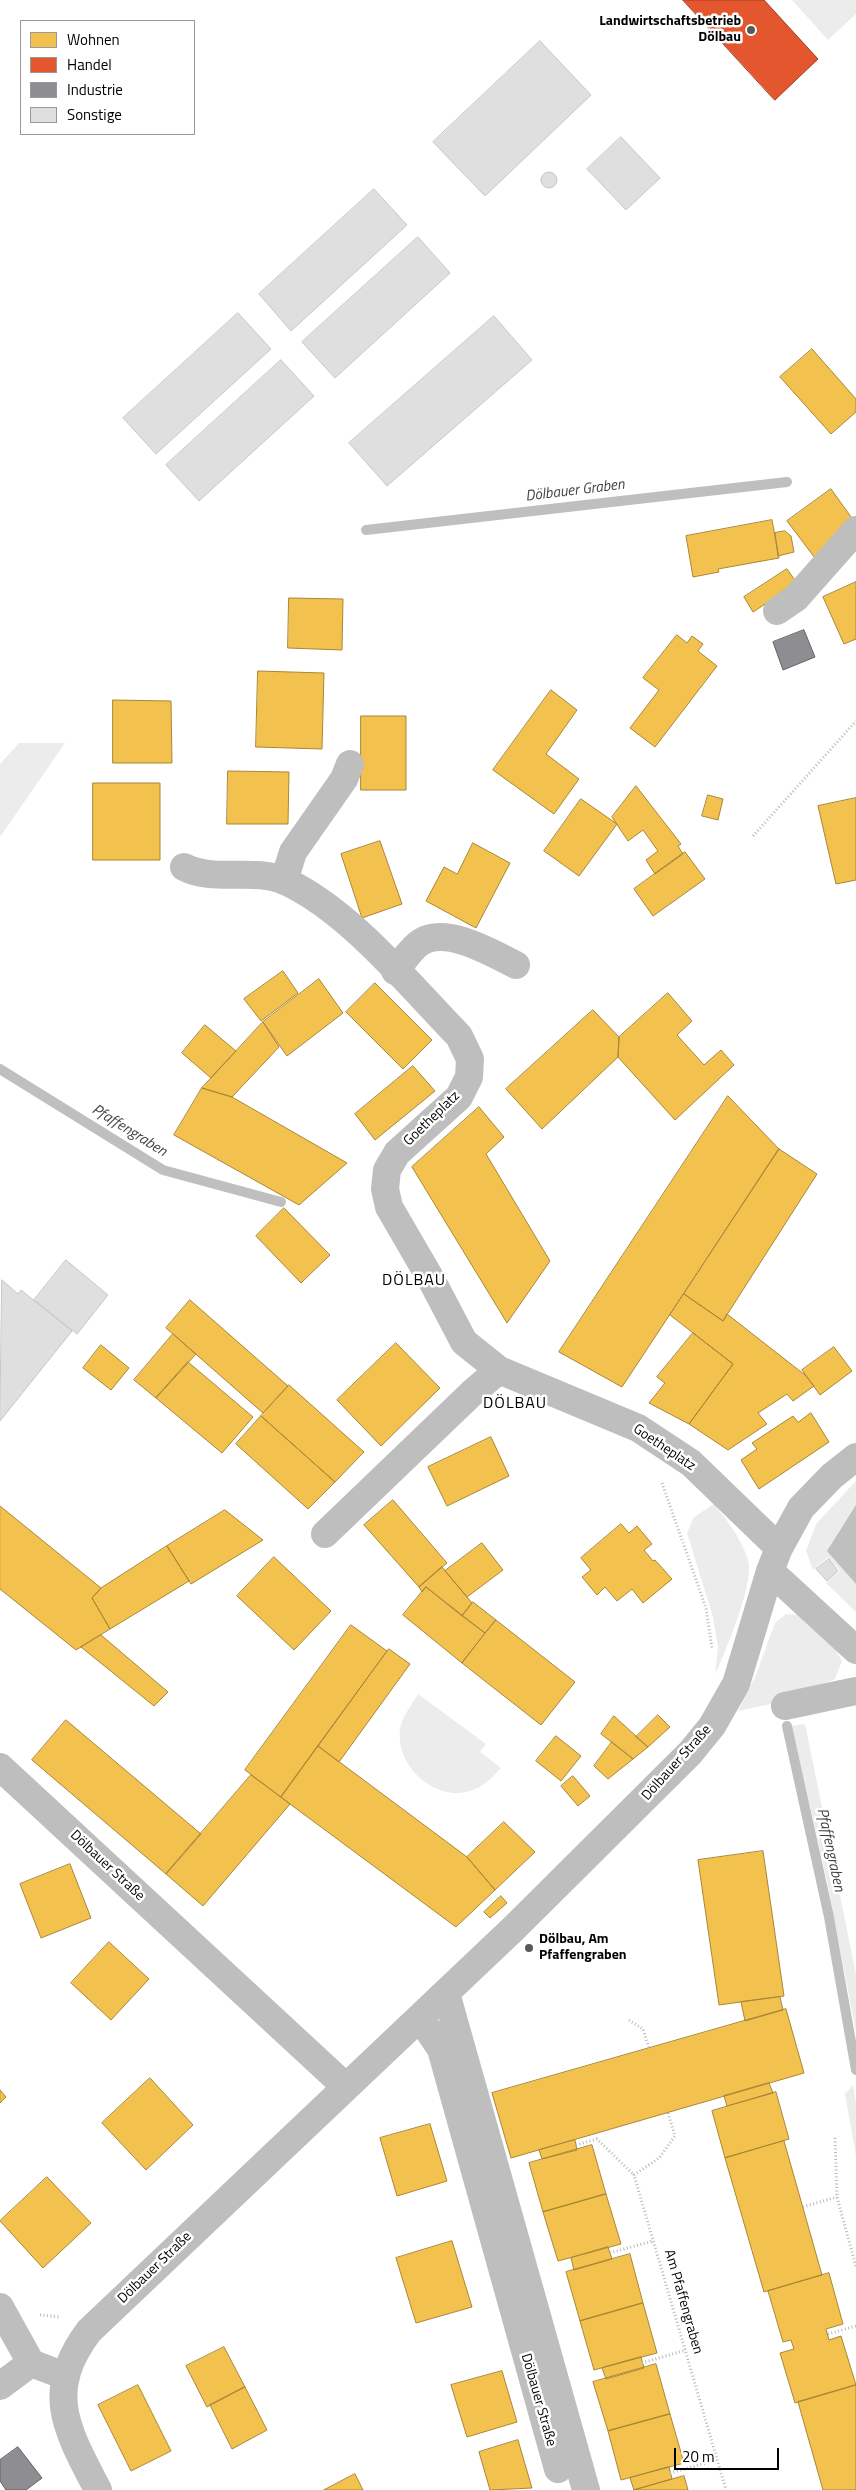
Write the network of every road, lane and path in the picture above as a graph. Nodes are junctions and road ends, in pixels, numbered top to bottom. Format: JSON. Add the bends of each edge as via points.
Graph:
{"nodes":[{"id":1,"x":856,"y":530,"type":"edge"},
{"id":2,"x":777,"y":611,"type":"dead end"},
{"id":3,"x":856,"y":721,"type":"edge"},
{"id":4,"x":350,"y":764,"type":"dead end"},
{"id":5,"x":753,"y":836,"type":"dead end"},
{"id":6,"x":184,"y":867,"type":"dead end"},
{"id":7,"x":284,"y":881,"type":"junction"},
{"id":8,"x":516,"y":965,"type":"dead end"},
{"id":9,"x":395,"y":971,"type":"junction"},
{"id":10,"x":499,"y":1370,"type":"junction"},
{"id":11,"x":856,"y":1457,"type":"edge"},
{"id":12,"x":660,"y":1479,"type":"dead end"},
{"id":13,"x":324,"y":1534,"type":"dead end"},
{"id":14,"x":775,"y":1560,"type":"junction"},
{"id":15,"x":856,"y":1650,"type":"edge"},
{"id":16,"x":712,"y":1653,"type":"dead end"},
{"id":17,"x":856,"y":1691,"type":"edge"},
{"id":18,"x":785,"y":1706,"type":"dead end"},
{"id":19,"x":0,"y":1767,"type":"edge"},
{"id":20,"x":446,"y":1993,"type":"junction"},
{"id":21,"x":420,"y":2018,"type":"junction"},
{"id":22,"x":629,"y":2020,"type":"dead end"},
{"id":23,"x":649,"y":2048,"type":"dead end"},
{"id":24,"x":346,"y":2087,"type":"junction"},
{"id":25,"x":668,"y":2112,"type":"dead end"},
{"id":26,"x":835,"y":2138,"type":"dead end"},
{"id":27,"x":576,"y":2145,"type":"dead end"},
{"id":28,"x":634,"y":2175,"type":"junction"},
{"id":29,"x":837,"y":2198,"type":"junction"},
{"id":30,"x":803,"y":2207,"type":"dead end"},
{"id":31,"x":653,"y":2241,"type":"junction"},
{"id":32,"x":610,"y":2253,"type":"dead end"},
{"id":33,"x":856,"y":2266,"type":"edge"},
{"id":34,"x":0,"y":2307,"type":"edge"},
{"id":35,"x":32,"y":2314,"type":"dead end"},
{"id":36,"x":61,"y":2318,"type":"dead end"},
{"id":37,"x":856,"y":2326,"type":"edge"},
{"id":38,"x":828,"y":2334,"type":"dead end"},
{"id":39,"x":686,"y":2350,"type":"junction"},
{"id":40,"x":642,"y":2363,"type":"dead end"},
{"id":41,"x":31,"y":2364,"type":"junction"},
{"id":42,"x":65,"y":2376,"type":"junction"},
{"id":43,"x":0,"y":2386,"type":"edge"},
{"id":44,"x":717,"y":2460,"type":"junction"},
{"id":45,"x":558,"y":2469,"type":"dead end"},
{"id":46,"x":670,"y":2473,"type":"dead end"},
{"id":47,"x":98,"y":2490,"type":"edge"},
{"id":48,"x":586,"y":2490,"type":"edge"},
{"id":49,"x":726,"y":2490,"type":"edge"}],
"edges":[{"from":1,"to":2,"type":"street","via":[[818,576]]},
{"from":3,"to":5,"type":"path"},
{"from":4,"to":7,"type":"street","via":[[344,779],[293,852]]},
{"from":6,"to":7,"type":"street","name":"Goetheplatz","via":[[195,873],[268,876]]},
{"from":7,"to":9,"type":"street","name":"Goetheplatz","via":[[352,927]]},
{"from":8,"to":9,"type":"street","via":[[450,937],[431,937],[419,943]]},
{"from":9,"to":10,"type":"street","name":"Goetheplatz","via":[[459,1036],[470,1058],[469,1078],[459,1097],[397,1153],[386,1180],[389,1207],[464,1342]]},
{"from":10,"to":13,"type":"street"},
{"from":10,"to":14,"type":"street","name":"Goetheplatz","via":[[638,1428],[691,1463]]},
{"from":11,"to":14,"type":"street","name":"Dölbauer Straße","via":[[832,1476],[802,1508]]},
{"from":12,"to":16,"type":"path","via":[[706,1608]]},
{"from":14,"to":15,"type":"street","name":"Goetheplatz"},
{"from":14,"to":20,"type":"street","name":"Dölbauer Straße","via":[[736,1684],[712,1726],[690,1753],[585,1860]]},
{"from":17,"to":18,"type":"street"},
{"from":19,"to":24,"type":"street","name":"Dölbauer Straße"},
{"from":20,"to":21,"type":"street","name":"Dölbauer Straße"},
{"from":20,"to":48,"type":"street"},
{"from":21,"to":24,"type":"street","name":"Dölbauer Straße"},
{"from":21,"to":45,"type":"street","name":"Dölbauer Straße","via":[[441,2049]]},
{"from":22,"to":23,"type":"path","via":[[643,2029]]},
{"from":24,"to":42,"type":"street","name":"Dölbauer Straße","via":[[89,2331],[74,2351]]},
{"from":25,"to":28,"type":"path","via":[[675,2136],[658,2158]]},
{"from":26,"to":29,"type":"path"},
{"from":27,"to":28,"type":"path","via":[[597,2139]]},
{"from":28,"to":31,"type":"path","name":"Am Pfaffengraben"},
{"from":29,"to":30,"type":"path"},
{"from":29,"to":33,"type":"path"},
{"from":31,"to":32,"type":"path"},
{"from":31,"to":39,"type":"path","name":"Am Pfaffengraben"},
{"from":34,"to":41,"type":"street"},
{"from":35,"to":36,"type":"path"},
{"from":37,"to":38,"type":"path"},
{"from":39,"to":40,"type":"path"},
{"from":39,"to":44,"type":"path","name":"Am Pfaffengraben"},
{"from":41,"to":42,"type":"street"},
{"from":41,"to":43,"type":"street"},
{"from":42,"to":47,"type":"street","name":"Dölbauer Straße","via":[[63,2407],[72,2438]]},
{"from":44,"to":46,"type":"path"},
{"from":44,"to":49,"type":"path","name":"Am Pfaffengraben"}]}
